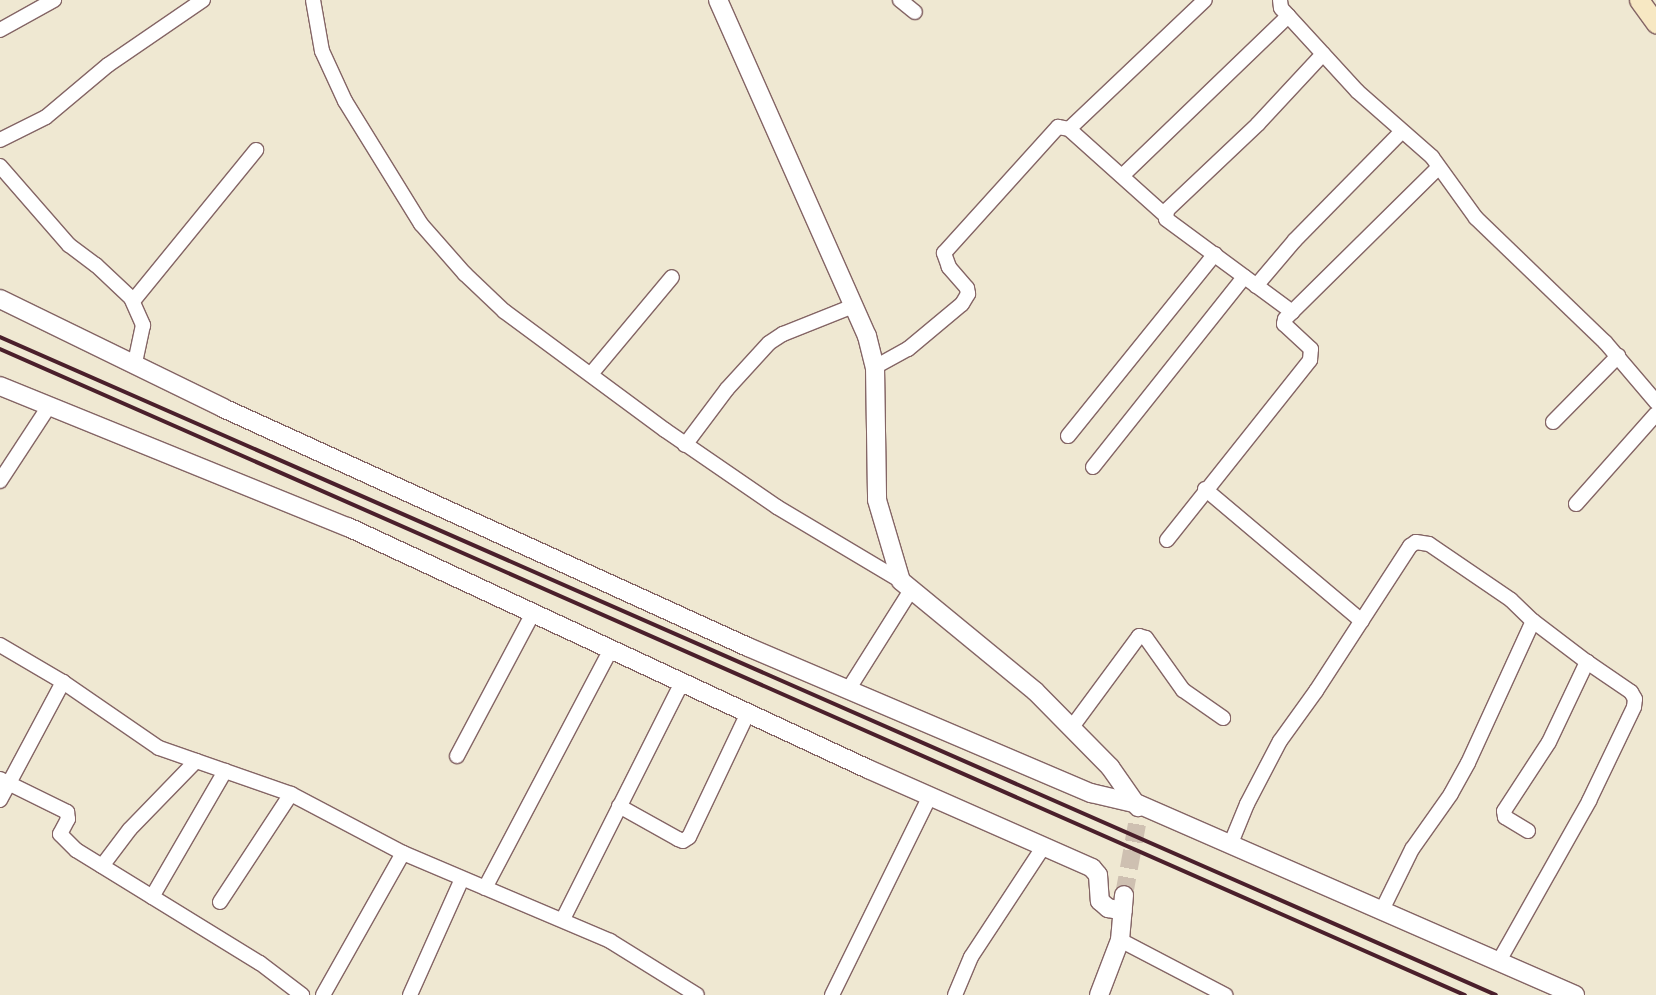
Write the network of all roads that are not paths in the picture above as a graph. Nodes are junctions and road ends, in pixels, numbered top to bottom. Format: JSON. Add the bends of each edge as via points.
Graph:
{"nodes":[{"id":1,"x":54,"y":0,"type":"edge"},
{"id":2,"x":203,"y":0,"type":"edge"},
{"id":3,"x":313,"y":0,"type":"edge"},
{"id":4,"x":718,"y":0,"type":"edge"},
{"id":5,"x":900,"y":0,"type":"edge"},
{"id":6,"x":1205,"y":0,"type":"edge"},
{"id":7,"x":1279,"y":0,"type":"edge"},
{"id":8,"x":1639,"y":0,"type":"edge"},
{"id":9,"x":915,"y":12,"type":"dead end"},
{"id":10,"x":1288,"y":16,"type":"junction"},
{"id":11,"x":1656,"y":23,"type":"edge"},
{"id":12,"x":0,"y":30,"type":"edge"},
{"id":13,"x":1323,"y":54,"type":"junction"},
{"id":14,"x":1069,"y":129,"type":"junction"},
{"id":15,"x":1401,"y":132,"type":"junction"},
{"id":16,"x":0,"y":140,"type":"edge"},
{"id":17,"x":256,"y":150,"type":"dead end"},
{"id":18,"x":0,"y":166,"type":"edge"},
{"id":19,"x":1440,"y":167,"type":"junction"},
{"id":20,"x":1122,"y":176,"type":"junction"},
{"id":21,"x":1165,"y":215,"type":"junction"},
{"id":22,"x":1215,"y":254,"type":"junction"},
{"id":23,"x":672,"y":277,"type":"dead end"},
{"id":24,"x":1244,"y":277,"type":"junction"},
{"id":25,"x":1256,"y":286,"type":"junction"},
{"id":26,"x":0,"y":300,"type":"edge"},
{"id":27,"x":133,"y":301,"type":"junction"},
{"id":28,"x":854,"y":306,"type":"junction"},
{"id":29,"x":1292,"y":312,"type":"junction"},
{"id":30,"x":1618,"y":356,"type":"junction"},
{"id":31,"x":135,"y":363,"type":"junction"},
{"id":32,"x":875,"y":367,"type":"junction"},
{"id":33,"x":591,"y":374,"type":"junction"},
{"id":34,"x":0,"y":386,"type":"edge"},
{"id":35,"x":1656,"y":402,"type":"edge"},
{"id":36,"x":49,"y":406,"type":"junction"},
{"id":37,"x":1656,"y":414,"type":"edge"},
{"id":38,"x":1553,"y":422,"type":"dead end"},
{"id":39,"x":1068,"y":436,"type":"dead end"},
{"id":40,"x":685,"y":445,"type":"junction"},
{"id":41,"x":1093,"y":467,"type":"dead end"},
{"id":42,"x":0,"y":481,"type":"edge"},
{"id":43,"x":1205,"y":489,"type":"junction"},
{"id":44,"x":1576,"y":504,"type":"dead end"},
{"id":45,"x":1167,"y":540,"type":"dead end"},
{"id":46,"x":906,"y":585,"type":"junction"},
{"id":47,"x":533,"y":613,"type":"junction"},
{"id":48,"x":1362,"y":620,"type":"junction"},
{"id":49,"x":1534,"y":620,"type":"junction"},
{"id":50,"x":0,"y":645,"type":"edge"},
{"id":51,"x":611,"y":649,"type":"junction"},
{"id":52,"x":1587,"y":662,"type":"junction"},
{"id":53,"x":63,"y":682,"type":"junction"},
{"id":54,"x":682,"y":682,"type":"junction"},
{"id":55,"x":848,"y":690,"type":"junction"},
{"id":56,"x":748,"y":713,"type":"junction"},
{"id":57,"x":1224,"y":718,"type":"dead end"},
{"id":58,"x":1072,"y":727,"type":"junction"},
{"id":59,"x":457,"y":756,"type":"dead end"},
{"id":60,"x":196,"y":761,"type":"junction"},
{"id":61,"x":226,"y":771,"type":"junction"},
{"id":62,"x":4,"y":781,"type":"edge"},
{"id":63,"x":291,"y":794,"type":"junction"},
{"id":64,"x":930,"y":796,"type":"junction"},
{"id":65,"x":0,"y":800,"type":"edge"},
{"id":66,"x":619,"y":806,"type":"junction"},
{"id":67,"x":1138,"y":809,"type":"junction"},
{"id":68,"x":1528,"y":831,"type":"dead end"},
{"id":69,"x":1231,"y":843,"type":"junction"},
{"id":70,"x":1044,"y":846,"type":"junction"},
{"id":71,"x":403,"y":853,"type":"junction"},
{"id":72,"x":102,"y":866,"type":"junction"},
{"id":73,"x":462,"y":879,"type":"junction"},
{"id":74,"x":485,"y":888,"type":"junction"},
{"id":75,"x":152,"y":897,"type":"junction"},
{"id":76,"x":220,"y":902,"type":"dead end"},
{"id":77,"x":1382,"y":910,"type":"junction"},
{"id":78,"x":563,"y":919,"type":"junction"},
{"id":79,"x":1120,"y":940,"type":"junction"},
{"id":80,"x":1499,"y":962,"type":"junction"},
{"id":81,"x":302,"y":995,"type":"edge"},
{"id":82,"x":323,"y":995,"type":"edge"},
{"id":83,"x":410,"y":995,"type":"edge"},
{"id":84,"x":697,"y":995,"type":"edge"},
{"id":85,"x":832,"y":995,"type":"edge"},
{"id":86,"x":955,"y":995,"type":"edge"},
{"id":87,"x":1098,"y":995,"type":"edge"},
{"id":88,"x":1225,"y":995,"type":"edge"},
{"id":89,"x":1575,"y":995,"type":"edge"}],
"edges":[{"from":1,"to":12,"type":"street"},
{"from":2,"to":16,"type":"street","via":[[108,65],[46,117]]},
{"from":3,"to":33,"type":"street","via":[[320,42],[330,72],[421,224],[504,311]]},
{"from":4,"to":28,"type":"street"},
{"from":5,"to":9,"type":"street"},
{"from":6,"to":14,"type":"street"},
{"from":7,"to":10,"type":"street"},
{"from":8,"to":11,"type":"main road"},
{"from":10,"to":13,"type":"street"},
{"from":10,"to":20,"type":"street"},
{"from":13,"to":15,"type":"street"},
{"from":13,"to":21,"type":"street","via":[[1258,124]]},
{"from":14,"to":20,"type":"street"},
{"from":14,"to":32,"type":"street","via":[[1062,126],[1053,130],[944,253],[949,267],[967,288],[968,294],[962,304],[908,349]]},
{"from":15,"to":19,"type":"street"},
{"from":15,"to":25,"type":"street","via":[[1295,240]]},
{"from":17,"to":27,"type":"street"},
{"from":18,"to":27,"type":"street","via":[[69,245],[117,282]]},
{"from":19,"to":29,"type":"street"},
{"from":19,"to":30,"type":"street","via":[[1476,218]]},
{"from":20,"to":21,"type":"street"},
{"from":21,"to":22,"type":"street"},
{"from":22,"to":24,"type":"street"},
{"from":22,"to":39,"type":"street"},
{"from":23,"to":33,"type":"street"},
{"from":24,"to":25,"type":"street"},
{"from":24,"to":41,"type":"street"},
{"from":25,"to":29,"type":"street"},
{"from":26,"to":31,"type":"street"},
{"from":27,"to":31,"type":"street","via":[[143,325]]},
{"from":28,"to":32,"type":"street","via":[[867,336]]},
{"from":28,"to":40,"type":"street","via":[[783,334],[769,344],[727,389]]},
{"from":29,"to":43,"type":"street","via":[[1284,319],[1284,324],[1311,349],[1312,355]]},
{"from":30,"to":35,"type":"street"},
{"from":30,"to":38,"type":"street"},
{"from":31,"to":55,"type":"street","via":[[284,436]]},
{"from":32,"to":46,"type":"street","via":[[877,500]]},
{"from":33,"to":40,"type":"street"},
{"from":34,"to":36,"type":"street"},
{"from":36,"to":42,"type":"street"},
{"from":36,"to":47,"type":"street","via":[[348,527]]},
{"from":37,"to":44,"type":"street"},
{"from":40,"to":46,"type":"street","via":[[776,507]]},
{"from":43,"to":45,"type":"street"},
{"from":43,"to":48,"type":"street"},
{"from":46,"to":55,"type":"street"},
{"from":46,"to":58,"type":"street","via":[[1034,691]]},
{"from":47,"to":51,"type":"street"},
{"from":47,"to":59,"type":"street"},
{"from":48,"to":49,"type":"street","via":[[1410,546],[1416,542],[1429,544],[1455,560]]},
{"from":48,"to":69,"type":"street","via":[[1280,741]]},
{"from":49,"to":52,"type":"street"},
{"from":49,"to":77,"type":"street","via":[[1472,756],[1451,794],[1412,849]]},
{"from":50,"to":53,"type":"street"},
{"from":51,"to":54,"type":"street"},
{"from":51,"to":74,"type":"street"},
{"from":52,"to":68,"type":"street","via":[[1549,742],[1504,811],[1505,817]]},
{"from":52,"to":80,"type":"street","via":[[1631,692],[1635,699],[1634,707],[1612,756]]},
{"from":53,"to":60,"type":"street","via":[[140,738]]},
{"from":53,"to":62,"type":"street"},
{"from":54,"to":56,"type":"street"},
{"from":54,"to":66,"type":"street"},
{"from":55,"to":67,"type":"street","via":[[1091,793]]},
{"from":56,"to":64,"type":"street"},
{"from":56,"to":66,"type":"street","via":[[689,836],[683,841]]},
{"from":57,"to":58,"type":"street","via":[[1183,690],[1146,638],[1139,636]]},
{"from":58,"to":67,"type":"street","via":[[1110,766]]},
{"from":60,"to":61,"type":"street"},
{"from":60,"to":72,"type":"street","via":[[130,829]]},
{"from":61,"to":63,"type":"street"},
{"from":61,"to":75,"type":"street"},
{"from":62,"to":65,"type":"street"},
{"from":62,"to":72,"type":"street","via":[[67,812],[68,819],[61,836]]},
{"from":63,"to":71,"type":"street"},
{"from":63,"to":76,"type":"street"},
{"from":64,"to":70,"type":"street"},
{"from":64,"to":85,"type":"street"},
{"from":66,"to":78,"type":"street"},
{"from":67,"to":69,"type":"street"},
{"from":69,"to":77,"type":"street"},
{"from":70,"to":79,"type":"street","via":[[1092,868],[1098,876],[1100,901],[1108,908],[1124,903]]},
{"from":70,"to":86,"type":"street","via":[[971,957]]},
{"from":71,"to":73,"type":"street"},
{"from":71,"to":82,"type":"street"},
{"from":72,"to":75,"type":"street"},
{"from":73,"to":74,"type":"street"},
{"from":73,"to":83,"type":"street"},
{"from":74,"to":78,"type":"street"},
{"from":75,"to":81,"type":"street","via":[[260,963]]},
{"from":77,"to":80,"type":"street"},
{"from":78,"to":84,"type":"street","via":[[610,941]]},
{"from":79,"to":87,"type":"street"},
{"from":79,"to":88,"type":"street"},
{"from":80,"to":89,"type":"street"}]}
